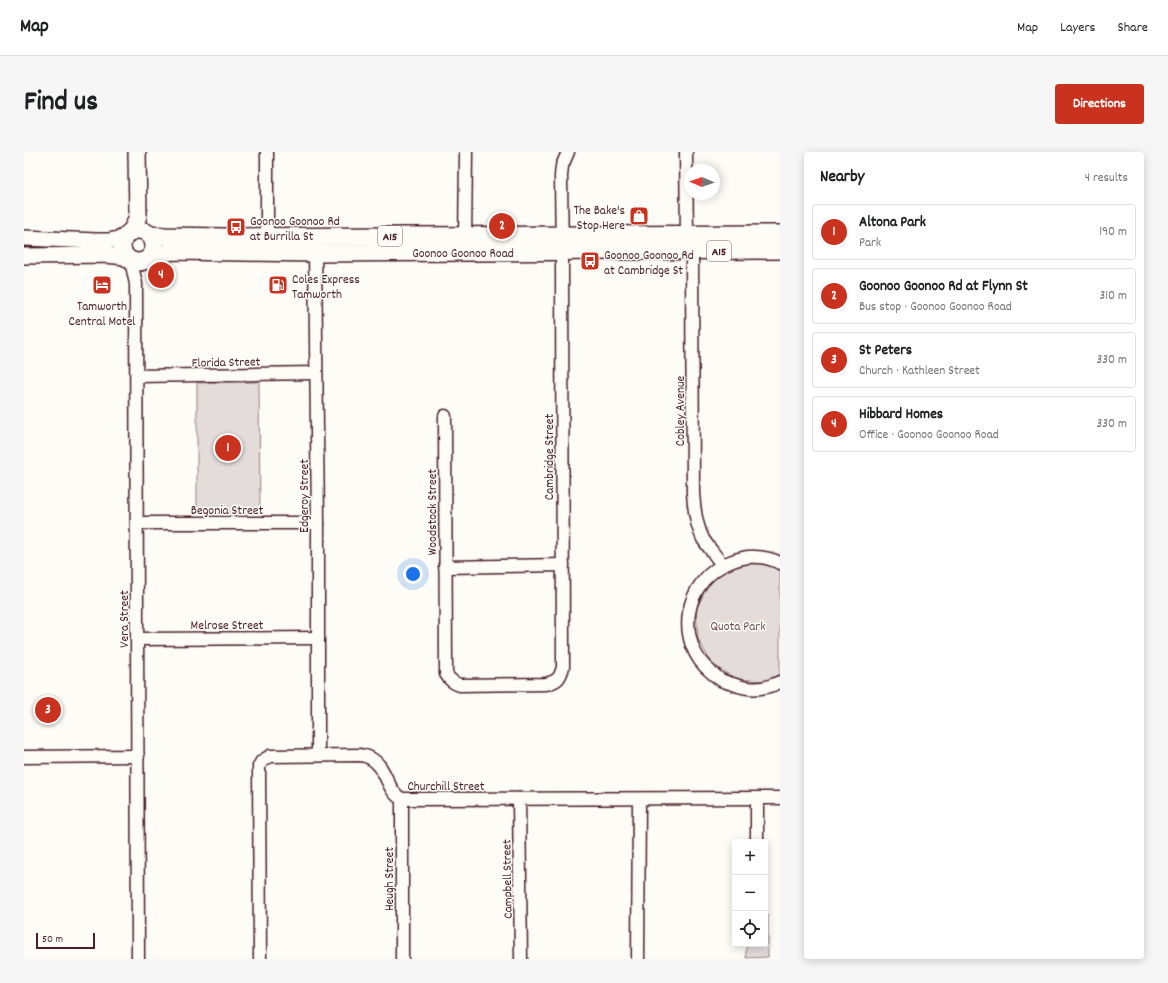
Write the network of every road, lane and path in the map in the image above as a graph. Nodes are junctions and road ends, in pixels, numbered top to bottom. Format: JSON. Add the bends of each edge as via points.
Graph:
{"nodes":[{"id":1,"x":137,"y":152,"type":"edge"},
{"id":2,"x":144,"y":152,"type":"edge"},
{"id":3,"x":267,"y":152,"type":"edge"},
{"id":4,"x":466,"y":152,"type":"edge"},
{"id":5,"x":568,"y":152,"type":"edge"},
{"id":6,"x":686,"y":152,"type":"edge"},
{"id":7,"x":137,"y":234,"type":"junction"},
{"id":8,"x":687,"y":234,"type":"junction"},
{"id":9,"x":780,"y":234,"type":"edge"},
{"id":10,"x":267,"y":236,"type":"junction"},
{"id":11,"x":466,"y":236,"type":"junction"},
{"id":12,"x":24,"y":238,"type":"edge"},
{"id":13,"x":562,"y":243,"type":"junction"},
{"id":14,"x":315,"y":245,"type":"junction"},
{"id":15,"x":780,"y":250,"type":"edge"},
{"id":16,"x":692,"y":251,"type":"junction"},
{"id":17,"x":465,"y":252,"type":"junction"},
{"id":18,"x":24,"y":256,"type":"edge"},
{"id":19,"x":136,"y":260,"type":"junction"},
{"id":20,"x":316,"y":373,"type":"junction"},
{"id":21,"x":137,"y":376,"type":"junction"},
{"id":22,"x":445,"y":416,"type":"dead end"},
{"id":23,"x":137,"y":523,"type":"junction"},
{"id":24,"x":318,"y":523,"type":"junction"},
{"id":25,"x":780,"y":563,"type":"edge"},
{"id":26,"x":722,"y":564,"type":"junction"},
{"id":27,"x":563,"y":565,"type":"junction"},
{"id":28,"x":446,"y":567,"type":"junction"},
{"id":29,"x":317,"y":638,"type":"junction"},
{"id":30,"x":137,"y":639,"type":"junction"},
{"id":31,"x":449,"y":679,"type":"joint"},
{"id":32,"x":780,"y":682,"type":"edge"},
{"id":33,"x":318,"y":755,"type":"junction"},
{"id":34,"x":24,"y":756,"type":"edge"},
{"id":35,"x":138,"y":756,"type":"junction"},
{"id":36,"x":519,"y":798,"type":"junction"},
{"id":37,"x":756,"y":798,"type":"junction"},
{"id":38,"x":780,"y":798,"type":"edge"},
{"id":39,"x":402,"y":799,"type":"junction"},
{"id":40,"x":639,"y":799,"type":"junction"},
{"id":41,"x":757,"y":839,"type":"edge"},
{"id":42,"x":138,"y":959,"type":"edge"},
{"id":43,"x":260,"y":959,"type":"edge"},
{"id":44,"x":402,"y":959,"type":"edge"},
{"id":45,"x":521,"y":959,"type":"edge"},
{"id":46,"x":638,"y":959,"type":"edge"}],
"edges":[{"from":1,"to":7,"type":"highway"},
{"from":2,"to":7,"type":"highway"},
{"from":3,"to":10,"type":"street"},
{"from":4,"to":11,"type":"street"},
{"from":5,"to":13,"type":"street","name":"Cambridge Street","via":[[561,176]]},
{"from":6,"to":8,"type":"street"},
{"from":7,"to":10,"type":"highway","name":"Goonoo Goonoo Road","number":"A15","via":[[179,237]]},
{"from":7,"to":12,"type":"main road","name":"Goonoo Goonoo Road","via":[[98,241]]},
{"from":7,"to":19,"type":"highway","via":[[122,242],[121,248],[122,253]]},
{"from":7,"to":19,"type":"highway","via":[[152,239],[154,250],[151,256]]},
{"from":8,"to":9,"type":"highway","name":"Goonoo Goonoo Road","number":"A15"},
{"from":8,"to":13,"type":"highway","name":"Goonoo Goonoo Road","number":"A15"},
{"from":10,"to":14,"type":"highway","name":"Goonoo Goonoo Road","number":"A15"},
{"from":11,"to":13,"type":"highway","name":"Goonoo Goonoo Road","number":"A15"},
{"from":11,"to":14,"type":"highway","name":"Goonoo Goonoo Road","number":"A15"},
{"from":11,"to":17,"type":"street"},
{"from":13,"to":16,"type":"highway","name":"Goonoo Goonoo Road","number":"A15"},
{"from":13,"to":17,"type":"highway","name":"Goonoo Goonoo Road","number":"A15"},
{"from":13,"to":27,"type":"street","name":"Cambridge Street"},
{"from":14,"to":17,"type":"highway","name":"Goonoo Goonoo Road","number":"A15"},
{"from":14,"to":19,"type":"highway","name":"Goonoo Goonoo Road","number":"A15","via":[[174,251]]},
{"from":14,"to":20,"type":"street","name":"Edgeroy Street"},
{"from":15,"to":16,"type":"highway","name":"Goonoo Goonoo Road","number":"A15"},
{"from":16,"to":26,"type":"street","name":"Cobley Avenue","via":[[694,511],[704,540]]},
{"from":18,"to":19,"type":"main road","name":"Goonoo Goonoo Road","via":[[106,255]]},
{"from":19,"to":21,"type":"street","name":"Vera Street"},
{"from":20,"to":21,"type":"street","name":"Florida Street"},
{"from":20,"to":24,"type":"street","name":"Edgeroy Street"},
{"from":21,"to":23,"type":"street","name":"Vera Street"},
{"from":22,"to":28,"type":"street","name":"Woodstock Street"},
{"from":23,"to":24,"type":"street","name":"Begonia Street"},
{"from":23,"to":30,"type":"street","name":"Vera Street"},
{"from":24,"to":29,"type":"street","name":"Edgeroy Street"},
{"from":25,"to":26,"type":"street","via":[[756,557],[738,558]]},
{"from":26,"to":32,"type":"street","via":[[707,575],[696,590],[689,607],[688,625],[692,647],[704,666],[721,680],[742,688],[765,688]]},
{"from":27,"to":28,"type":"street"},
{"from":27,"to":31,"type":"street","name":"Cambridge Street","via":[[564,667],[559,678],[546,684],[460,685]]},
{"from":28,"to":31,"type":"street","name":"Woodstock Street","via":[[446,674]]},
{"from":29,"to":30,"type":"street","name":"Melrose Street"},
{"from":29,"to":33,"type":"street","name":"Edgeroy Street"},
{"from":30,"to":35,"type":"street","name":"Vera Street"},
{"from":33,"to":39,"type":"street","name":"Churchill Street","via":[[360,755],[372,758],[382,770],[393,792]]},
{"from":33,"to":43,"type":"street","name":"Churchill Street","via":[[270,756],[259,766]]},
{"from":34,"to":35,"type":"street"},
{"from":35,"to":42,"type":"street","name":"Vera Street"},
{"from":36,"to":39,"type":"street","name":"Churchill Street"},
{"from":36,"to":40,"type":"street","name":"Churchill Street"},
{"from":36,"to":45,"type":"street","name":"Campbell Street"},
{"from":37,"to":38,"type":"street","name":"Churchill Street"},
{"from":37,"to":40,"type":"street","name":"Churchill Street"},
{"from":37,"to":41,"type":"street"},
{"from":39,"to":44,"type":"street","name":"Heugh Street"},
{"from":40,"to":46,"type":"street"}]}
